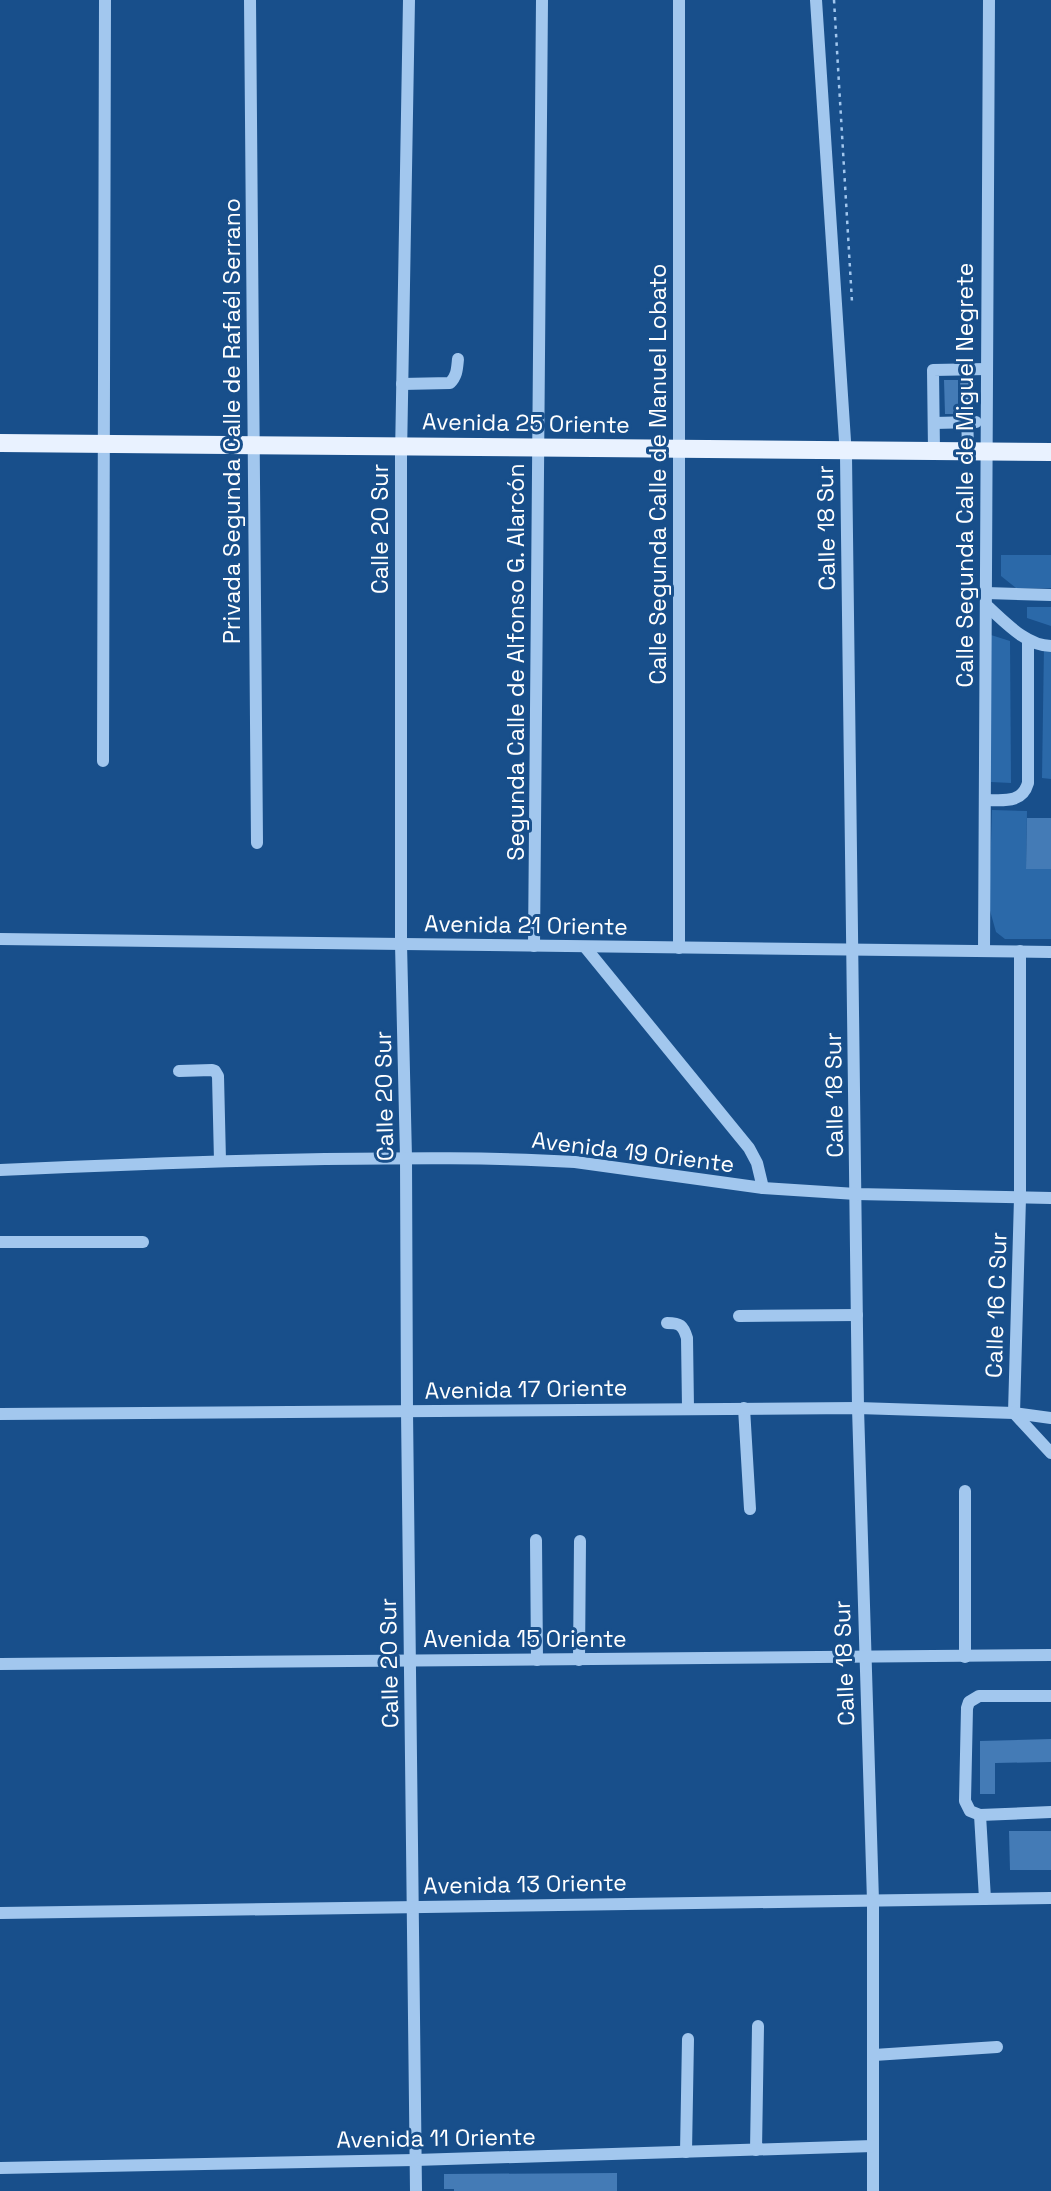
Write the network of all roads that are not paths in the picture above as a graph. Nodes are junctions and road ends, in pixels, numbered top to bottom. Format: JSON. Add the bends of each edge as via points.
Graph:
{"nodes":[{"id":1,"x":106,"y":0,"type":"edge"},
{"id":2,"x":250,"y":0,"type":"edge"},
{"id":3,"x":409,"y":0,"type":"edge"},
{"id":4,"x":542,"y":0,"type":"edge"},
{"id":5,"x":679,"y":0,"type":"edge"},
{"id":6,"x":816,"y":0,"type":"edge"},
{"id":7,"x":989,"y":0,"type":"edge"},
{"id":8,"x":458,"y":359,"type":"dead end"},
{"id":9,"x":967,"y":369,"type":"junction"},
{"id":10,"x":987,"y":369,"type":"junction"},
{"id":11,"x":402,"y":384,"type":"junction"},
{"id":12,"x":967,"y":422,"type":"junction"},
{"id":13,"x":987,"y":422,"type":"junction"},
{"id":14,"x":934,"y":423,"type":"junction"},
{"id":15,"x":0,"y":443,"type":"edge"},
{"id":16,"x":104,"y":444,"type":"junction"},
{"id":17,"x":253,"y":445,"type":"junction"},
{"id":18,"x":401,"y":446,"type":"junction"},
{"id":19,"x":539,"y":448,"type":"junction"},
{"id":20,"x":679,"y":449,"type":"junction"},
{"id":21,"x":846,"y":451,"type":"junction"},
{"id":22,"x":934,"y":451,"type":"junction"},
{"id":23,"x":968,"y":451,"type":"junction"},
{"id":24,"x":987,"y":451,"type":"junction"},
{"id":25,"x":1051,"y":452,"type":"edge"},
{"id":26,"x":1051,"y":595,"type":"edge"},
{"id":27,"x":986,"y":599,"type":"junction"},
{"id":28,"x":1028,"y":640,"type":"junction"},
{"id":29,"x":1051,"y":646,"type":"edge"},
{"id":30,"x":103,"y":761,"type":"dead end"},
{"id":31,"x":985,"y":800,"type":"junction"},
{"id":32,"x":257,"y":843,"type":"dead end"},
{"id":33,"x":0,"y":940,"type":"edge"},
{"id":34,"x":401,"y":944,"type":"junction"},
{"id":35,"x":534,"y":946,"type":"junction"},
{"id":36,"x":584,"y":947,"type":"junction"},
{"id":37,"x":679,"y":948,"type":"junction"},
{"id":38,"x":853,"y":949,"type":"junction"},
{"id":39,"x":984,"y":951,"type":"junction"},
{"id":40,"x":1020,"y":951,"type":"junction"},
{"id":41,"x":1051,"y":952,"type":"edge"},
{"id":42,"x":179,"y":1071,"type":"dead end"},
{"id":43,"x":407,"y":1158,"type":"junction"},
{"id":44,"x":220,"y":1161,"type":"junction"},
{"id":45,"x":0,"y":1170,"type":"edge"},
{"id":46,"x":763,"y":1188,"type":"junction"},
{"id":47,"x":856,"y":1194,"type":"junction"},
{"id":48,"x":1020,"y":1198,"type":"junction"},
{"id":49,"x":1051,"y":1198,"type":"edge"},
{"id":50,"x":0,"y":1242,"type":"edge"},
{"id":51,"x":143,"y":1242,"type":"dead end"},
{"id":52,"x":857,"y":1315,"type":"junction"},
{"id":53,"x":740,"y":1316,"type":"dead end"},
{"id":54,"x":667,"y":1324,"type":"dead end"},
{"id":55,"x":688,"y":1408,"type":"junction"},
{"id":56,"x":744,"y":1408,"type":"junction"},
{"id":57,"x":858,"y":1408,"type":"junction"},
{"id":58,"x":407,"y":1411,"type":"junction"},
{"id":59,"x":1014,"y":1413,"type":"junction"},
{"id":60,"x":0,"y":1414,"type":"edge"},
{"id":61,"x":1051,"y":1418,"type":"edge"},
{"id":62,"x":1051,"y":1453,"type":"edge"},
{"id":63,"x":965,"y":1491,"type":"dead end"},
{"id":64,"x":750,"y":1509,"type":"dead end"},
{"id":65,"x":536,"y":1540,"type":"dead end"},
{"id":66,"x":580,"y":1541,"type":"dead end"},
{"id":67,"x":1051,"y":1656,"type":"edge"},
{"id":68,"x":965,"y":1657,"type":"junction"},
{"id":69,"x":865,"y":1658,"type":"junction"},
{"id":70,"x":537,"y":1660,"type":"junction"},
{"id":71,"x":579,"y":1660,"type":"junction"},
{"id":72,"x":410,"y":1661,"type":"junction"},
{"id":73,"x":0,"y":1664,"type":"edge"},
{"id":74,"x":1051,"y":1696,"type":"edge"},
{"id":75,"x":1051,"y":1812,"type":"edge"},
{"id":76,"x":980,"y":1815,"type":"junction"},
{"id":77,"x":1051,"y":1898,"type":"edge"},
{"id":78,"x":985,"y":1899,"type":"junction"},
{"id":79,"x":873,"y":1901,"type":"junction"},
{"id":80,"x":412,"y":1907,"type":"junction"},
{"id":81,"x":0,"y":1913,"type":"edge"},
{"id":82,"x":758,"y":2026,"type":"dead end"},
{"id":83,"x":688,"y":2039,"type":"dead end"},
{"id":84,"x":997,"y":2047,"type":"dead end"},
{"id":85,"x":874,"y":2055,"type":"junction"},
{"id":86,"x":873,"y":2146,"type":"junction"},
{"id":87,"x":756,"y":2150,"type":"junction"},
{"id":88,"x":686,"y":2152,"type":"junction"},
{"id":89,"x":415,"y":2160,"type":"junction"},
{"id":90,"x":0,"y":2168,"type":"edge"},
{"id":91,"x":416,"y":2191,"type":"edge"},
{"id":92,"x":873,"y":2191,"type":"edge"}],
"edges":[{"from":1,"to":16,"type":"street"},
{"from":2,"to":17,"type":"street","name":"Privada Segunda Calle de Rafaél Serrano"},
{"from":3,"to":11,"type":"street","name":"Calle 20 Sur"},
{"from":4,"to":19,"type":"street","name":"Segunda Calle de Alfonso G. Alarcón"},
{"from":5,"to":20,"type":"street","name":"Calle Segunda Calle de Manuel Lobato"},
{"from":6,"to":21,"type":"street","name":"Calle 18 Sur"},
{"from":7,"to":10,"type":"street","name":"Calle Segunda Calle de Miguel Negrete"},
{"from":8,"to":11,"type":"street","via":[[450,383]]},
{"from":9,"to":10,"type":"street"},
{"from":9,"to":12,"type":"street"},
{"from":9,"to":14,"type":"street","via":[[933,370]]},
{"from":10,"to":13,"type":"street","name":"Calle Segunda Calle de Miguel Negrete"},
{"from":11,"to":18,"type":"street","name":"Calle 20 Sur"},
{"from":12,"to":13,"type":"street"},
{"from":12,"to":14,"type":"street"},
{"from":12,"to":23,"type":"street"},
{"from":13,"to":24,"type":"street","name":"Calle Segunda Calle de Miguel Negrete"},
{"from":14,"to":22,"type":"street"},
{"from":15,"to":16,"type":"main road","name":"Avenida 25 Oriente"},
{"from":16,"to":17,"type":"main road","name":"Avenida 25 Oriente"},
{"from":16,"to":30,"type":"street"},
{"from":17,"to":18,"type":"main road","name":"Avenida 25 Oriente"},
{"from":17,"to":32,"type":"street","name":"Privada Segunda Calle de Rafaél Serrano"},
{"from":18,"to":19,"type":"main road","name":"Avenida 25 Oriente"},
{"from":18,"to":34,"type":"street","name":"Calle 20 Sur"},
{"from":19,"to":20,"type":"main road","name":"Avenida 25 Oriente"},
{"from":19,"to":35,"type":"street","name":"Segunda Calle de Alfonso G. Alarcón"},
{"from":20,"to":21,"type":"main road","name":"Avenida 25 Oriente"},
{"from":20,"to":37,"type":"street","name":"Calle Segunda Calle de Manuel Lobato"},
{"from":21,"to":22,"type":"main road","name":"Avenida 25 Oriente"},
{"from":21,"to":38,"type":"street","name":"Calle 18 Sur"},
{"from":22,"to":23,"type":"main road","name":"Avenida 25 Oriente"},
{"from":23,"to":24,"type":"main road","name":"Avenida 25 Oriente"},
{"from":24,"to":25,"type":"main road","name":"Avenida 25 Oriente"},
{"from":24,"to":27,"type":"street","name":"Calle Segunda Calle de Miguel Negrete"},
{"from":26,"to":27,"type":"street"},
{"from":27,"to":28,"type":"street"},
{"from":27,"to":31,"type":"street","name":"Calle Segunda Calle de Miguel Negrete"},
{"from":28,"to":29,"type":"street"},
{"from":28,"to":31,"type":"street","via":[[1028,783],[1019,798]]},
{"from":31,"to":39,"type":"street","name":"Calle Segunda Calle de Miguel Negrete"},
{"from":33,"to":34,"type":"street","name":"Avenida 21 Oriente"},
{"from":34,"to":35,"type":"street","name":"Avenida 21 Oriente"},
{"from":34,"to":43,"type":"street","name":"Calle 20 Sur"},
{"from":35,"to":36,"type":"street","name":"Avenida 21 Oriente"},
{"from":36,"to":37,"type":"street","name":"Avenida 21 Oriente"},
{"from":36,"to":46,"type":"street","via":[[749,1148]]},
{"from":37,"to":38,"type":"street","name":"Avenida 21 Oriente"},
{"from":38,"to":39,"type":"street","name":"Avenida 21 Oriente"},
{"from":38,"to":47,"type":"street","name":"Calle 18 Sur"},
{"from":39,"to":40,"type":"street","name":"Avenida 21 Oriente"},
{"from":40,"to":41,"type":"street","name":"Avenida 21 Oriente"},
{"from":40,"to":48,"type":"street","name":"Calle 16 C Sur"},
{"from":42,"to":44,"type":"street","via":[[212,1070],[218,1076]]},
{"from":43,"to":44,"type":"street","name":"Avenida 19 Oriente"},
{"from":43,"to":46,"type":"street","name":"Avenida 19 Oriente","via":[[575,1162]]},
{"from":43,"to":58,"type":"street","name":"Calle 20 Sur"},
{"from":44,"to":45,"type":"street","name":"Avenida 19 Oriente"},
{"from":46,"to":47,"type":"street","name":"Avenida 19 Oriente"},
{"from":47,"to":48,"type":"street","name":"Avenida 19 Oriente"},
{"from":47,"to":52,"type":"street","name":"Calle 18 Sur"},
{"from":48,"to":49,"type":"street","name":"Avenida 19 Oriente"},
{"from":48,"to":59,"type":"street","name":"Calle 16 C Sur"},
{"from":50,"to":51,"type":"street"},
{"from":52,"to":53,"type":"street"},
{"from":52,"to":57,"type":"street","name":"Calle 18 Sur"},
{"from":54,"to":55,"type":"street","via":[[678,1323],[687,1338]]},
{"from":55,"to":56,"type":"street","name":"Avenida 17 Oriente"},
{"from":55,"to":58,"type":"street","name":"Avenida 17 Oriente"},
{"from":56,"to":57,"type":"street","name":"Avenida 17 Oriente"},
{"from":56,"to":64,"type":"street"},
{"from":57,"to":59,"type":"street","name":"Avenida 17 Oriente"},
{"from":57,"to":69,"type":"street","name":"Calle 18 Sur"},
{"from":58,"to":60,"type":"street","name":"Avenida 17 Oriente"},
{"from":58,"to":72,"type":"street","name":"Calle 20 Sur"},
{"from":59,"to":61,"type":"street","name":"Avenida 17 Oriente"},
{"from":59,"to":62,"type":"street"},
{"from":63,"to":68,"type":"street"},
{"from":65,"to":70,"type":"street"},
{"from":66,"to":71,"type":"street"},
{"from":67,"to":68,"type":"street","name":"Avenida 15 Oriente"},
{"from":68,"to":69,"type":"street","name":"Avenida 15 Oriente"},
{"from":69,"to":71,"type":"street","name":"Avenida 15 Oriente"},
{"from":69,"to":79,"type":"street","name":"Calle 18 Sur"},
{"from":70,"to":71,"type":"street","name":"Avenida 15 Oriente"},
{"from":70,"to":72,"type":"street","name":"Avenida 15 Oriente"},
{"from":72,"to":73,"type":"street","name":"Avenida 15 Oriente"},
{"from":72,"to":80,"type":"street","name":"Calle 20 Sur"},
{"from":74,"to":76,"type":"street","via":[[979,1696],[969,1702],[965,1801],[970,1811]]},
{"from":75,"to":76,"type":"street"},
{"from":76,"to":78,"type":"street"},
{"from":77,"to":78,"type":"street","name":"Avenida 13 Oriente"},
{"from":78,"to":79,"type":"street","name":"Avenida 13 Oriente"},
{"from":79,"to":80,"type":"street","name":"Avenida 13 Oriente"},
{"from":79,"to":85,"type":"street","name":"Calle 18 Sur"},
{"from":80,"to":81,"type":"street","name":"Avenida 13 Oriente"},
{"from":80,"to":89,"type":"street","name":"Calle 20 Sur"},
{"from":82,"to":87,"type":"street"},
{"from":83,"to":88,"type":"street"},
{"from":84,"to":85,"type":"street"},
{"from":85,"to":86,"type":"street","name":"Calle 18 Sur"},
{"from":86,"to":87,"type":"street","name":"Avenida 11 Oriente"},
{"from":86,"to":92,"type":"street","name":"Calle 18 Sur"},
{"from":87,"to":88,"type":"street","name":"Avenida 11 Oriente"},
{"from":88,"to":89,"type":"street","name":"Avenida 11 Oriente"},
{"from":89,"to":90,"type":"street","name":"Avenida 11 Oriente"},
{"from":89,"to":91,"type":"street","name":"Calle 20 Sur"}]}
